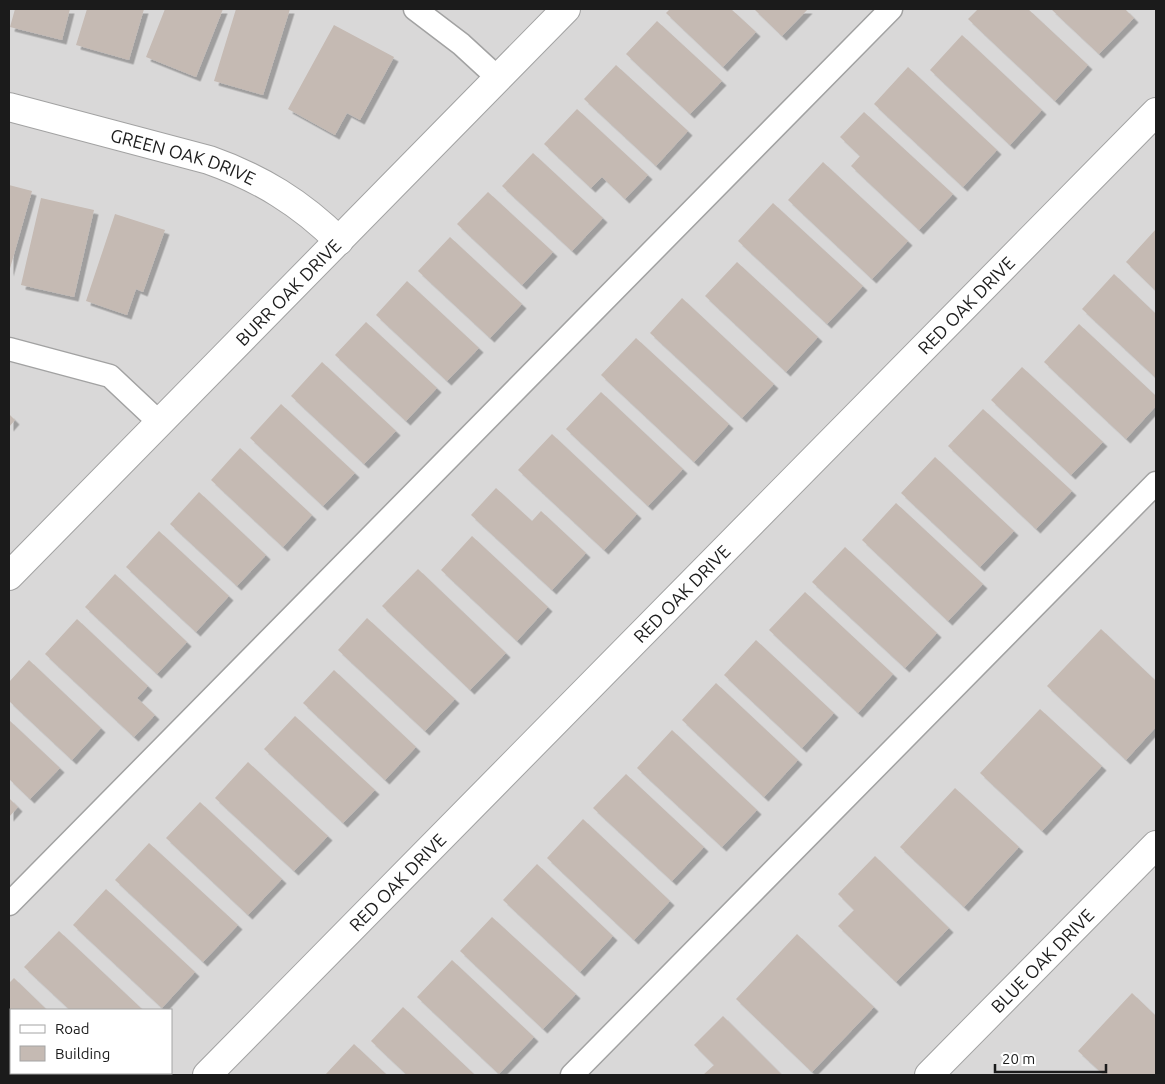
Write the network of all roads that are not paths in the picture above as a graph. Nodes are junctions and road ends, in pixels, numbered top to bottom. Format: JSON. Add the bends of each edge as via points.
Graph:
{"nodes":[{"id":1,"x":415,"y":9,"type":"edge"},
{"id":2,"x":566,"y":9,"type":"edge"},
{"id":3,"x":891,"y":9,"type":"edge"},
{"id":4,"x":498,"y":78,"type":"junction"},
{"id":5,"x":9,"y":107,"type":"edge"},
{"id":6,"x":1156,"y":112,"type":"edge"},
{"id":7,"x":339,"y":241,"type":"junction"},
{"id":8,"x":9,"y":349,"type":"edge"},
{"id":9,"x":160,"y":423,"type":"junction"},
{"id":10,"x":1156,"y":483,"type":"edge"},
{"id":11,"x":9,"y":576,"type":"edge"},
{"id":12,"x":1156,"y":845,"type":"edge"},
{"id":13,"x":9,"y":904,"type":"edge"},
{"id":14,"x":207,"y":1075,"type":"edge"},
{"id":15,"x":572,"y":1075,"type":"edge"},
{"id":16,"x":929,"y":1075,"type":"edge"}],
"edges":[{"from":1,"to":4,"type":"lane"},
{"from":2,"to":4,"type":"street","name":"BURR OAK DRIVE"},
{"from":3,"to":13,"type":"lane"},
{"from":4,"to":7,"type":"street","name":"BURR OAK DRIVE"},
{"from":5,"to":7,"type":"street","name":"GREEN OAK DRIVE","via":[[237,170],[294,201]]},
{"from":6,"to":14,"type":"street","name":"RED OAK DRIVE"},
{"from":7,"to":9,"type":"street","name":"BURR OAK DRIVE"},
{"from":8,"to":9,"type":"lane","via":[[110,376]]},
{"from":9,"to":11,"type":"street","name":"BURR OAK DRIVE"},
{"from":10,"to":15,"type":"lane"},
{"from":12,"to":16,"type":"street","name":"BLUE OAK DRIVE"}]}
